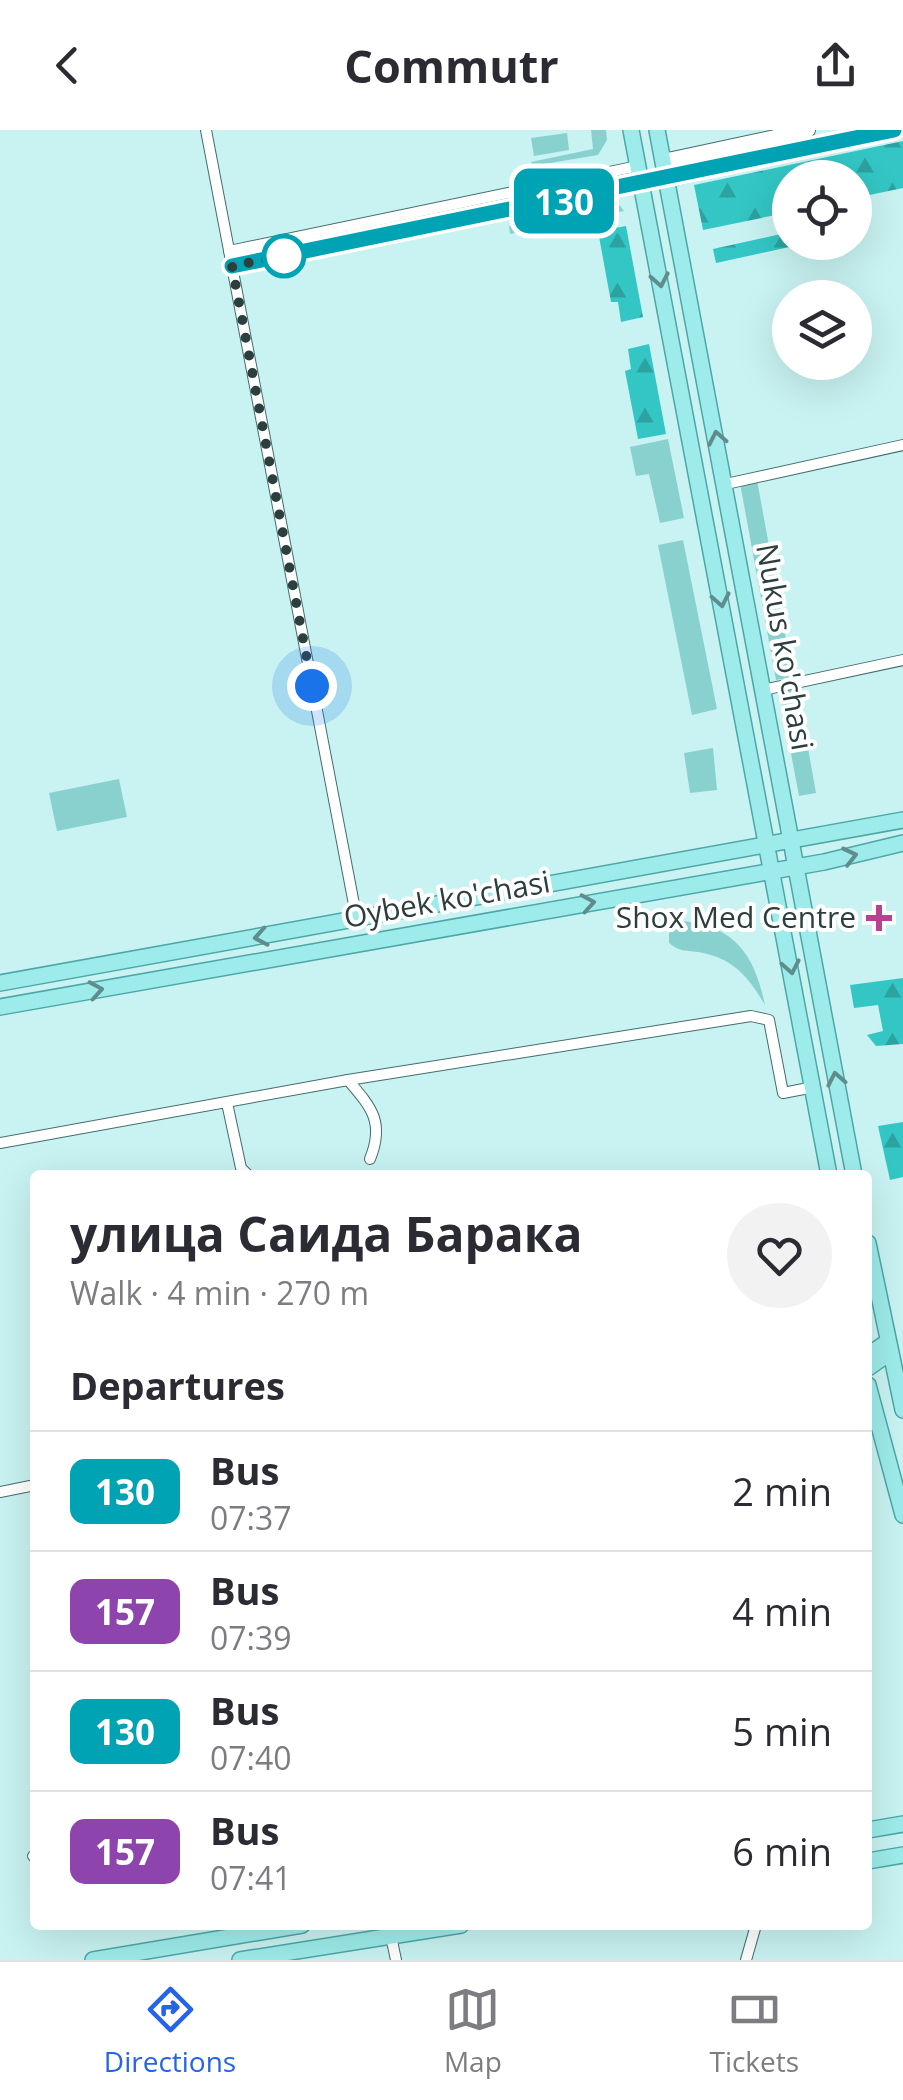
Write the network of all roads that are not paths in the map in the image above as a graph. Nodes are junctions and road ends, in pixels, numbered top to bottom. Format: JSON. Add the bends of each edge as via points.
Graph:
{"nodes":[{"id":1,"x":206,"y":130,"type":"edge"},
{"id":2,"x":631,"y":130,"type":"edge"},
{"id":3,"x":657,"y":130,"type":"edge"},
{"id":4,"x":808,"y":130,"type":"edge"},
{"id":5,"x":894,"y":130,"type":"edge"},
{"id":6,"x":662,"y":161,"type":"junction"},
{"id":7,"x":638,"y":166,"type":"junction"},
{"id":8,"x":666,"y":180,"type":"junction"},
{"id":9,"x":642,"y":185,"type":"junction"},
{"id":10,"x":229,"y":251,"type":"junction"},
{"id":11,"x":232,"y":266,"type":"junction"},
{"id":12,"x":903,"y":445,"type":"edge"},
{"id":13,"x":726,"y":484,"type":"junction"},
{"id":14,"x":903,"y":660,"type":"edge"},
{"id":15,"x":763,"y":690,"type":"junction"},
{"id":16,"x":903,"y":820,"type":"edge"},
{"id":17,"x":903,"y":843,"type":"edge"},
{"id":18,"x":792,"y":844,"type":"junction"},
{"id":19,"x":768,"y":848,"type":"junction"},
{"id":20,"x":796,"y":867,"type":"junction"},
{"id":21,"x":772,"y":871,"type":"junction"},
{"id":22,"x":357,"y":920,"type":"junction"},
{"id":23,"x":0,"y":983,"type":"edge"},
{"id":24,"x":0,"y":1007,"type":"edge"},
{"id":25,"x":348,"y":1080,"type":"junction"},
{"id":26,"x":814,"y":1087,"type":"junction"},
{"id":27,"x":227,"y":1103,"type":"junction"},
{"id":28,"x":0,"y":1142,"type":"edge"},
{"id":29,"x":370,"y":1159,"type":"dead end"},
{"id":30,"x":242,"y":1170,"type":"edge"},
{"id":31,"x":828,"y":1170,"type":"edge"},
{"id":32,"x":853,"y":1170,"type":"edge"},
{"id":33,"x":872,"y":1260,"type":"edge"},
{"id":34,"x":903,"y":1332,"type":"edge"},
{"id":35,"x":892,"y":1347,"type":"edge"},
{"id":36,"x":872,"y":1364,"type":"edge"},
{"id":37,"x":872,"y":1400,"type":"edge"},
{"id":38,"x":903,"y":1410,"type":"edge"},
{"id":39,"x":30,"y":1485,"type":"edge"},
{"id":40,"x":0,"y":1492,"type":"edge"},
{"id":41,"x":903,"y":1515,"type":"edge"},
{"id":42,"x":903,"y":1824,"type":"edge"},
{"id":43,"x":872,"y":1829,"type":"edge"},
{"id":44,"x":903,"y":1855,"type":"edge"},
{"id":45,"x":872,"y":1859,"type":"edge"},
{"id":46,"x":272,"y":1930,"type":"edge"},
{"id":47,"x":422,"y":1930,"type":"edge"},
{"id":48,"x":755,"y":1930,"type":"edge"},
{"id":49,"x":391,"y":1936,"type":"junction"},
{"id":50,"x":92,"y":1960,"type":"edge"},
{"id":51,"x":240,"y":1960,"type":"edge"},
{"id":52,"x":396,"y":1960,"type":"edge"},
{"id":53,"x":746,"y":1960,"type":"edge"}],
"edges":[{"from":1,"to":10,"type":"street"},
{"from":2,"to":7,"type":"main road","name":"Nukus ko'chasi"},
{"from":3,"to":6,"type":"main road","name":"Nukus ko'chasi"},
{"from":4,"to":6,"type":"street"},
{"from":5,"to":8,"type":"street"},
{"from":6,"to":7,"type":"main road"},
{"from":6,"to":8,"type":"main road","name":"Nukus ko'chasi"},
{"from":7,"to":9,"type":"main road","name":"Nukus ko'chasi"},
{"from":7,"to":10,"type":"street"},
{"from":8,"to":9,"type":"main road"},
{"from":13,"to":8,"type":"main road","name":"Nukus ko'chasi","one_way":true},
{"from":9,"to":11,"type":"street"},
{"from":9,"to":19,"type":"main road","name":"Nukus ko'chasi","one_way":true},
{"from":10,"to":11,"type":"street"},
{"from":11,"to":22,"type":"street"},
{"from":12,"to":13,"type":"street"},
{"from":13,"to":15,"type":"main road","name":"Nukus ko'chasi"},
{"from":14,"to":15,"type":"street"},
{"from":15,"to":18,"type":"main road","name":"Nukus ko'chasi"},
{"from":16,"to":18,"type":"main road","name":"Oybek ko'chasi"},
{"from":20,"to":17,"type":"main road","name":"Oybek ko'chasi","one_way":true},
{"from":18,"to":19,"type":"main road","name":"Oybek ko'chasi"},
{"from":18,"to":20,"type":"main road","name":"Nukus ko'chasi"},
{"from":19,"to":21,"type":"main road","name":"Nukus ko'chasi"},
{"from":19,"to":22,"type":"main road","name":"Oybek ko'chasi"},
{"from":20,"to":21,"type":"main road","name":"Oybek ko'chasi"},
{"from":32,"to":20,"type":"main road","name":"Nukus ko'chasi","one_way":true},
{"from":24,"to":21,"type":"main road","name":"Oybek ko'chasi","one_way":true},
{"from":21,"to":26,"type":"main road","name":"Nukus ko'chasi","one_way":true},
{"from":22,"to":23,"type":"main road","name":"Oybek ko'chasi","one_way":true},
{"from":25,"to":26,"type":"street","via":[[751,1016],[770,1020],[783,1093]]},
{"from":25,"to":27,"type":"street"},
{"from":25,"to":29,"type":"street","via":[[374,1108],[378,1140]]},
{"from":26,"to":31,"type":"main road","name":"Nukus ko'chasi"},
{"from":27,"to":28,"type":"street"},
{"from":27,"to":30,"type":"street"},
{"from":33,"to":35,"type":"main road"},
{"from":34,"to":35,"type":"street"},
{"from":35,"to":36,"type":"main road"},
{"from":35,"to":38,"type":"main road"},
{"from":37,"to":41,"type":"main road"},
{"from":39,"to":40,"type":"street"},
{"from":42,"to":43,"type":"main road"},
{"from":44,"to":45,"type":"main road"},
{"from":46,"to":50,"type":"main road"},
{"from":47,"to":49,"type":"main road"},
{"from":48,"to":53,"type":"street"},
{"from":49,"to":51,"type":"main road"},
{"from":49,"to":52,"type":"street"}]}
